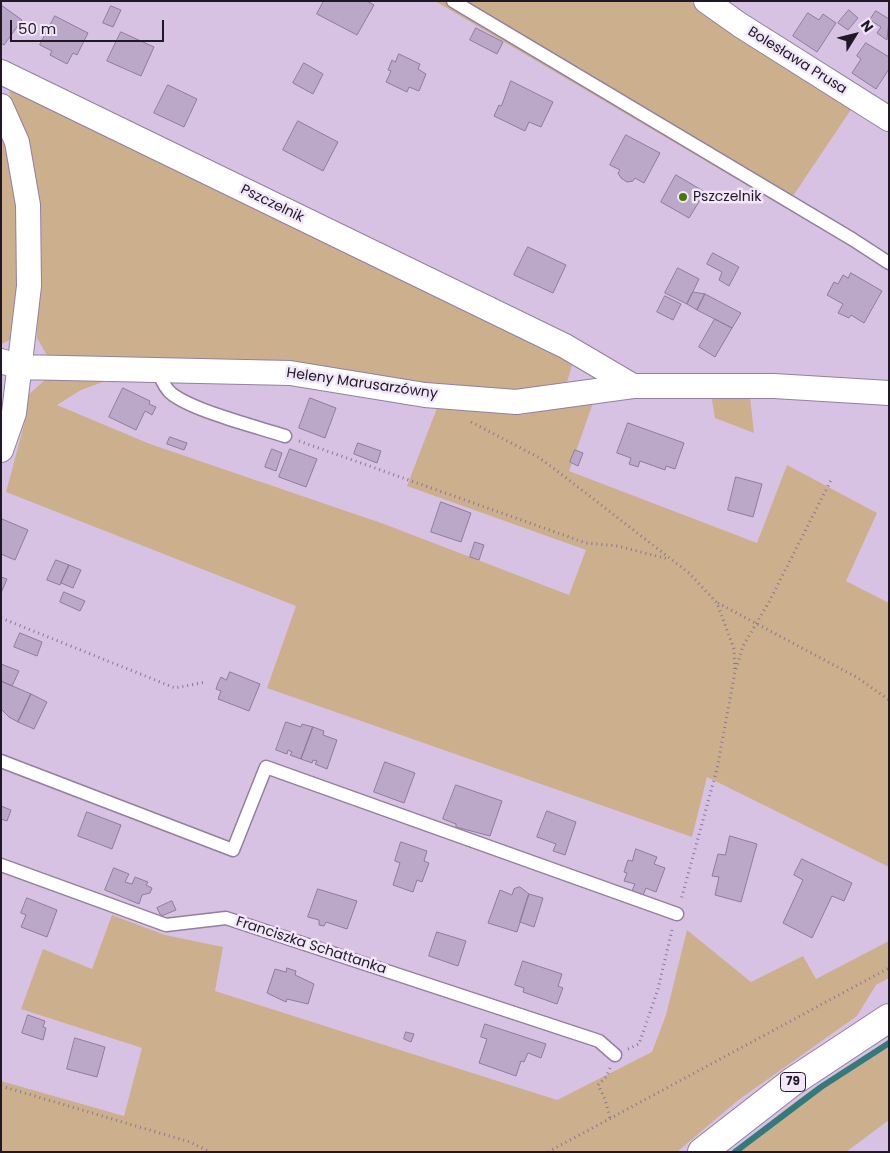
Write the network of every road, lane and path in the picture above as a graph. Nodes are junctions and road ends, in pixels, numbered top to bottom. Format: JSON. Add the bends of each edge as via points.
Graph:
{"nodes":[{"id":1,"x":453,"y":1,"type":"edge"},
{"id":2,"x":706,"y":1,"type":"edge"},
{"id":3,"x":1,"y":72,"type":"edge"},
{"id":4,"x":1,"y":106,"type":"edge"},
{"id":5,"x":889,"y":119,"type":"edge"},
{"id":6,"x":889,"y":264,"type":"edge"},
{"id":7,"x":10,"y":364,"type":"edge"},
{"id":8,"x":158,"y":371,"type":"junction"},
{"id":9,"x":633,"y":386,"type":"junction"},
{"id":10,"x":889,"y":393,"type":"edge"},
{"id":11,"x":464,"y":418,"type":"dead end"},
{"id":12,"x":285,"y":436,"type":"joint"},
{"id":13,"x":1,"y":450,"type":"edge"},
{"id":14,"x":831,"y":480,"type":"dead end"},
{"id":15,"x":671,"y":560,"type":"junction"},
{"id":16,"x":717,"y":603,"type":"junction"},
{"id":17,"x":1,"y":618,"type":"edge"},
{"id":18,"x":755,"y":623,"type":"junction"},
{"id":19,"x":735,"y":672,"type":"junction"},
{"id":20,"x":206,"y":682,"type":"dead end"},
{"id":21,"x":889,"y":700,"type":"edge"},
{"id":22,"x":1,"y":761,"type":"edge"},
{"id":23,"x":1,"y":865,"type":"edge"},
{"id":24,"x":677,"y":914,"type":"junction"},
{"id":25,"x":889,"y":968,"type":"edge"},
{"id":26,"x":889,"y":1018,"type":"edge"},
{"id":27,"x":615,"y":1055,"type":"junction"},
{"id":28,"x":1,"y":1086,"type":"edge"},
{"id":29,"x":610,"y":1118,"type":"junction"},
{"id":30,"x":210,"y":1152,"type":"edge"},
{"id":31,"x":548,"y":1152,"type":"edge"},
{"id":32,"x":702,"y":1152,"type":"edge"}],
"edges":[{"from":1,"to":6,"type":"lane"},
{"from":2,"to":5,"type":"street","name":"Bolesława Prusa"},
{"from":3,"to":9,"type":"street","name":"Pszczelnik","via":[[565,346]]},
{"from":4,"to":7,"type":"street","via":[[17,142],[28,205],[29,286]]},
{"from":7,"to":8,"type":"street","name":"Heleny Marusarzówny"},
{"from":7,"to":13,"type":"street","via":[[14,414]]},
{"from":8,"to":9,"type":"street","name":"Heleny Marusarzówny","via":[[290,373],[425,395],[516,402]]},
{"from":8,"to":12,"type":"lane","via":[[172,394],[201,408]]},
{"from":9,"to":10,"type":"street","via":[[774,386]]},
{"from":11,"to":15,"type":"path","via":[[538,457]]},
{"from":12,"to":15,"type":"path","via":[[586,543],[618,546]]},
{"from":14,"to":18,"type":"path","via":[[769,602]]},
{"from":15,"to":16,"type":"path"},
{"from":16,"to":18,"type":"path"},
{"from":16,"to":19,"type":"path","via":[[734,649]]},
{"from":17,"to":20,"type":"path","via":[[175,688]]},
{"from":18,"to":19,"type":"path"},
{"from":18,"to":21,"type":"path","via":[[858,678]]},
{"from":19,"to":24,"type":"path","via":[[717,769]]},
{"from":22,"to":24,"type":"lane","via":[[233,850],[266,767]]},
{"from":23,"to":27,"type":"lane","name":"Franciszka Schattanka","via":[[166,925],[226,918],[599,1042]]},
{"from":24,"to":27,"type":"path","via":[[658,989],[639,1044]]},
{"from":25,"to":29,"type":"path"},
{"from":26,"to":32,"type":"main road","number":"79","via":[[792,1082]]},
{"from":27,"to":29,"type":"path","via":[[606,1077],[598,1086]]},
{"from":28,"to":30,"type":"path","via":[[190,1142]]},
{"from":29,"to":31,"type":"path"}]}
